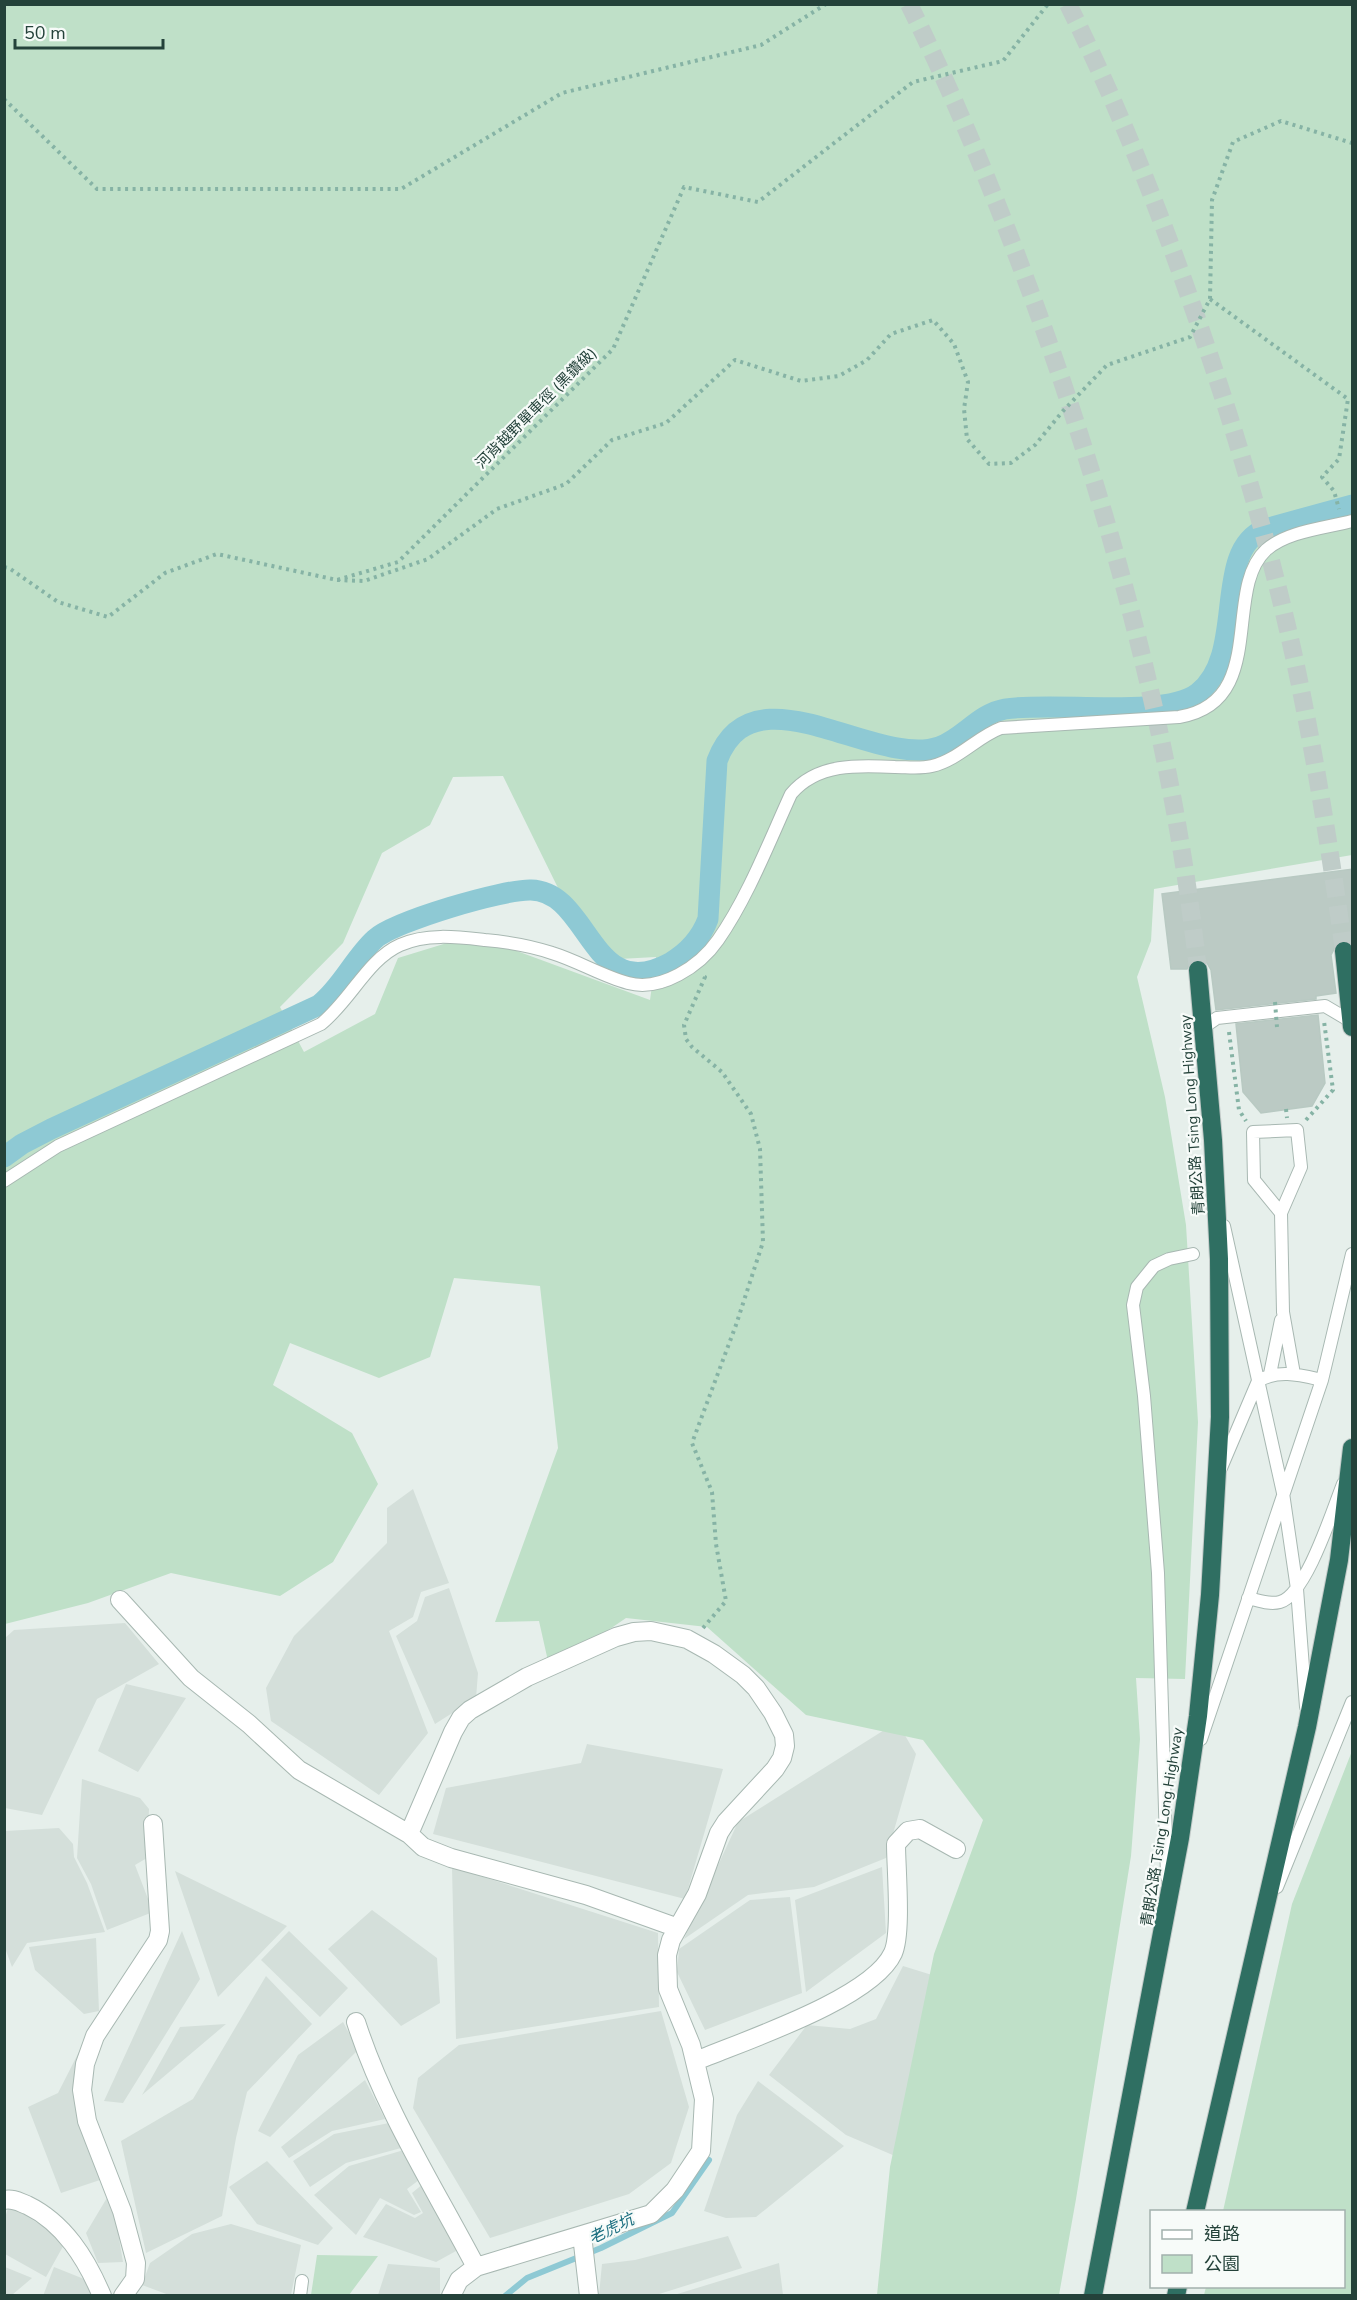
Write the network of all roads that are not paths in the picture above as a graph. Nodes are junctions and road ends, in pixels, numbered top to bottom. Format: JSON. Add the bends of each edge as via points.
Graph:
{"nodes":[{"id":1,"x":1353,"y":521,"type":"edge"},
{"id":2,"x":1344,"y":951,"type":"tunnel mouth"},
{"id":3,"x":1198,"y":970,"type":"tunnel mouth"},
{"id":4,"x":1352,"y":1022,"type":"edge"},
{"id":5,"x":1204,"y":1027,"type":"junction"},
{"id":6,"x":1353,"y":1028,"type":"edge"},
{"id":7,"x":4,"y":1181,"type":"edge"},
{"id":8,"x":1217,"y":1195,"type":"junction"},
{"id":9,"x":1281,"y":1213,"type":"junction"},
{"id":10,"x":1193,"y":1254,"type":"dead end"},
{"id":11,"x":1353,"y":1254,"type":"edge"},
{"id":12,"x":1282,"y":1312,"type":"junction"},
{"id":13,"x":1270,"y":1374,"type":"junction"},
{"id":14,"x":1294,"y":1374,"type":"junction"},
{"id":15,"x":1322,"y":1380,"type":"junction"},
{"id":16,"x":1258,"y":1381,"type":"junction"},
{"id":17,"x":1352,"y":1456,"type":"edge"},
{"id":18,"x":1218,"y":1476,"type":"junction"},
{"id":19,"x":1283,"y":1493,"type":"junction"},
{"id":20,"x":1297,"y":1589,"type":"junction"},
{"id":21,"x":1248,"y":1598,"type":"junction"},
{"id":22,"x":120,"y":1600,"type":"dead end"},
{"id":23,"x":1353,"y":1702,"type":"edge"},
{"id":24,"x":1307,"y":1726,"type":"junction"},
{"id":25,"x":1189,"y":1777,"type":"junction"},
{"id":26,"x":153,"y":1824,"type":"dead end"},
{"id":27,"x":409,"y":1834,"type":"junction"},
{"id":28,"x":956,"y":1849,"type":"dead end"},
{"id":29,"x":1168,"y":1908,"type":"junction"},
{"id":30,"x":1262,"y":1922,"type":"junction"},
{"id":31,"x":678,"y":1928,"type":"junction"},
{"id":32,"x":356,"y":2022,"type":"dead end"},
{"id":33,"x":696,"y":2061,"type":"junction"},
{"id":34,"x":4,"y":2200,"type":"edge"},
{"id":35,"x":1195,"y":2210,"type":"edge"},
{"id":36,"x":583,"y":2239,"type":"junction"},
{"id":37,"x":476,"y":2267,"type":"junction"},
{"id":38,"x":302,"y":2281,"type":"dead end"},
{"id":39,"x":102,"y":2295,"type":"edge"},
{"id":40,"x":123,"y":2295,"type":"edge"},
{"id":41,"x":300,"y":2295,"type":"edge"},
{"id":42,"x":451,"y":2295,"type":"edge"},
{"id":43,"x":589,"y":2295,"type":"edge"},
{"id":44,"x":1093,"y":2295,"type":"edge"}],
"edges":[{"from":1,"to":7,"type":"lane","via":[[1288,538],[1260,557],[1250,579],[1235,666],[1224,688],[1206,708],[1179,717],[1001,728],[933,766],[842,766],[800,784],[791,794],[717,942],[694,965],[657,984],[630,984],[551,952],[506,942],[462,937],[417,938],[382,954],[336,1012],[321,1024],[58,1146]]},
{"from":2,"to":4,"type":"highway"},
{"from":3,"to":5,"type":"highway","name":"青朗公路 Tsing Long Highway"},
{"from":4,"to":5,"type":"lane","via":[[1322,1006],[1217,1017]]},
{"from":4,"to":6,"type":"highway"},
{"from":5,"to":8,"type":"highway","name":"青朗公路 Tsing Long Highway"},
{"from":8,"to":16,"type":"lane"},
{"from":8,"to":18,"type":"highway","name":"青朗公路 Tsing Long Highway"},
{"from":9,"to":9,"type":"lane","via":[[1254,1180],[1253,1132],[1297,1130],[1301,1167]]},
{"from":9,"to":12,"type":"lane"},
{"from":10,"to":29,"type":"lane","via":[[1154,1266],[1137,1287],[1133,1305],[1158,1573]]},
{"from":11,"to":15,"type":"lane"},
{"from":12,"to":13,"type":"lane"},
{"from":12,"to":14,"type":"lane"},
{"from":13,"to":14,"type":"lane"},
{"from":13,"to":16,"type":"lane"},
{"from":14,"to":15,"type":"lane"},
{"from":15,"to":19,"type":"lane"},
{"from":16,"to":18,"type":"lane"},
{"from":16,"to":19,"type":"lane"},
{"from":17,"to":20,"type":"lane"},
{"from":17,"to":24,"type":"highway","via":[[1329,1616]]},
{"from":18,"to":25,"type":"highway","name":"青朗公路 Tsing Long Highway","via":[[1205,1646]]},
{"from":19,"to":20,"type":"lane"},
{"from":19,"to":21,"type":"lane"},
{"from":20,"to":21,"type":"lane","via":[[1282,1601],[1272,1603]]},
{"from":20,"to":24,"type":"lane"},
{"from":21,"to":25,"type":"lane"},
{"from":22,"to":27,"type":"street","via":[[191,1678],[299,1770]]},
{"from":23,"to":30,"type":"lane"},
{"from":24,"to":30,"type":"highway"},
{"from":25,"to":29,"type":"highway","name":"青朗公路 Tsing Long Highway"},
{"from":26,"to":40,"type":"street","via":[[158,1940],[95,2036],[82,2090],[87,2121],[123,2211],[136,2263],[135,2280]]},
{"from":27,"to":31,"type":"street","via":[[423,1847],[451,1858],[586,1895]]},
{"from":27,"to":31,"type":"street","via":[[453,1732],[461,1718],[482,1702],[526,1677],[624,1635],[651,1631],[676,1635],[727,1663],[756,1688],[781,1728],[785,1746],[774,1769],[719,1833],[697,1894]]},
{"from":28,"to":33,"type":"street","via":[[920,1829],[908,1831],[896,1844],[897,1933],[893,1953],[865,1982],[838,2001]]},
{"from":29,"to":44,"type":"highway","name":"青朗公路 Tsing Long Highway"},
{"from":30,"to":35,"type":"highway"},
{"from":31,"to":33,"type":"street","via":[[667,1955],[668,1989]]},
{"from":32,"to":37,"type":"street","via":[[389,2105]]},
{"from":33,"to":36,"type":"street","via":[[704,2099],[701,2151],[675,2190],[651,2214]]},
{"from":34,"to":39,"type":"street","via":[[18,2201],[44,2213],[64,2232],[92,2271]]},
{"from":36,"to":37,"type":"street"},
{"from":36,"to":43,"type":"street"},
{"from":37,"to":42,"type":"street","via":[[459,2280]]},
{"from":38,"to":41,"type":"lane"}]}
